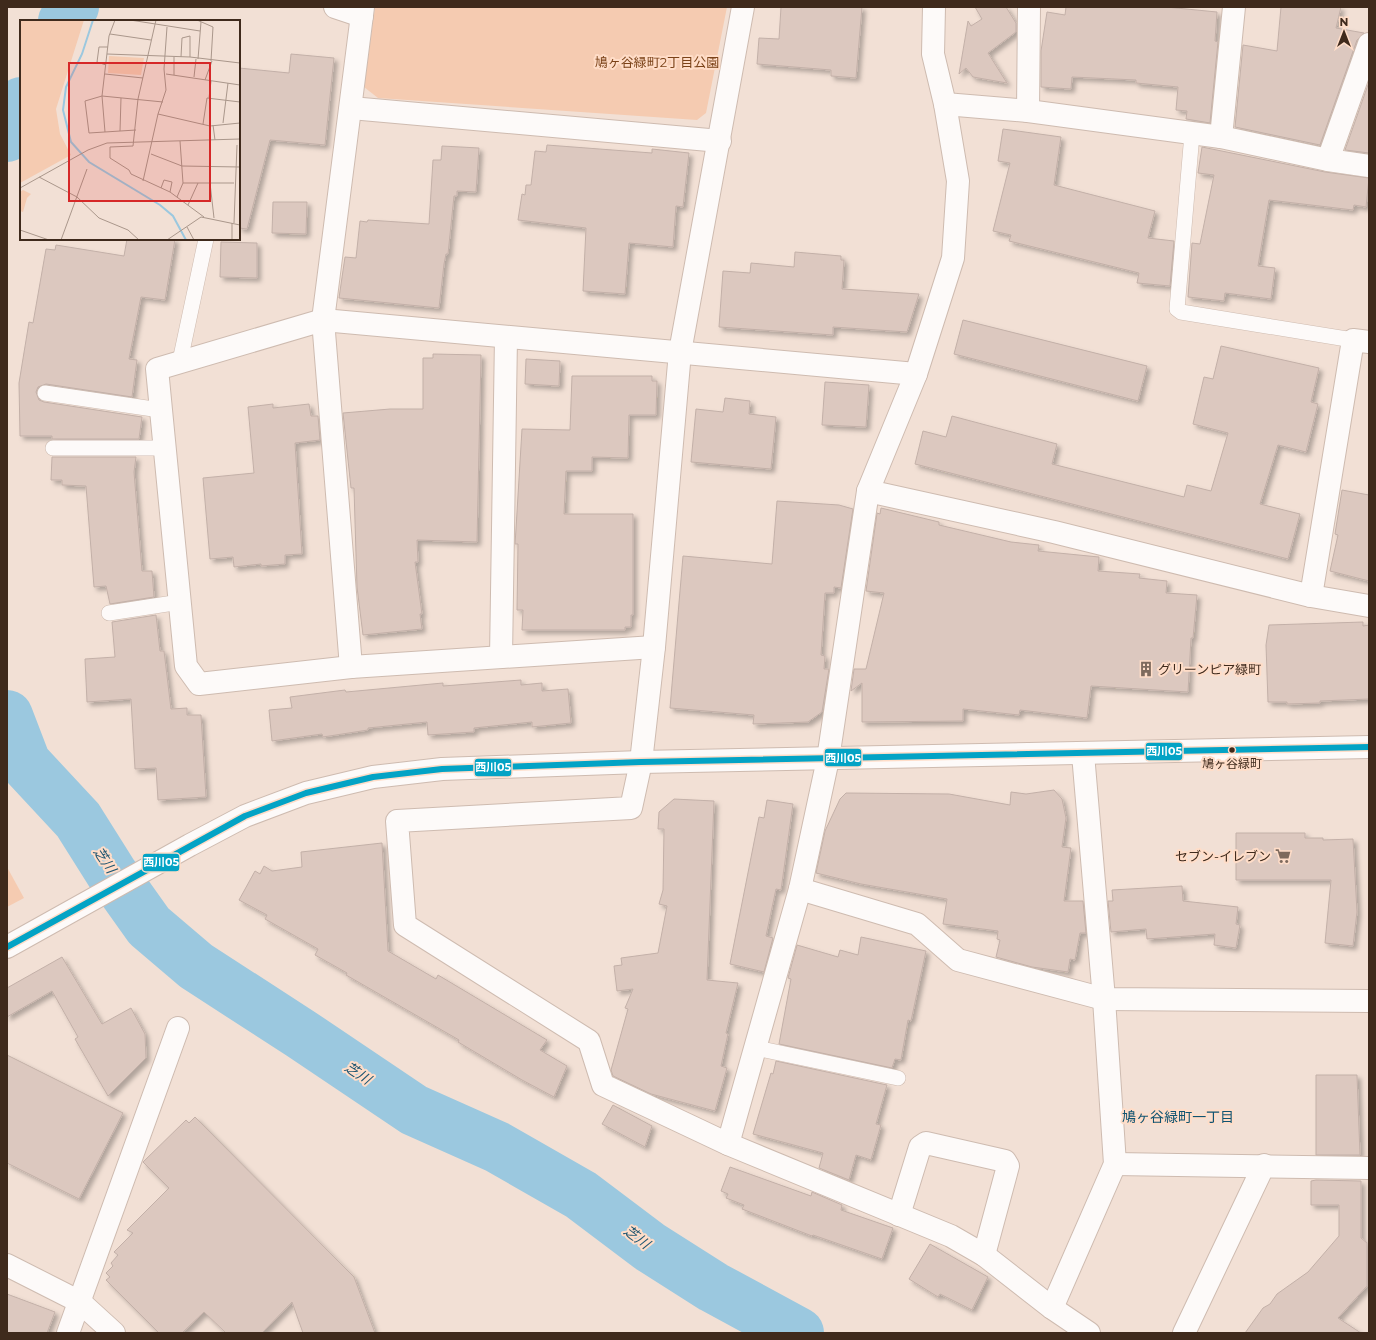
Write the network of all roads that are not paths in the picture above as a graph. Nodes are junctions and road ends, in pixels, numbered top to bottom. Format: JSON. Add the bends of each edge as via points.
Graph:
{"nodes":[{"id":1,"x":335,"y":7,"type":"edge"},
{"id":2,"x":743,"y":7,"type":"edge"},
{"id":3,"x":934,"y":7,"type":"edge"},
{"id":4,"x":1029,"y":7,"type":"edge"},
{"id":5,"x":1234,"y":7,"type":"edge"},
{"id":6,"x":363,"y":12,"type":"edge"},
{"id":7,"x":1369,"y":44,"type":"edge"},
{"id":8,"x":945,"y":104,"type":"junction"},
{"id":9,"x":351,"y":108,"type":"junction"},
{"id":10,"x":1028,"y":111,"type":"junction"},
{"id":11,"x":1192,"y":134,"type":"junction"},
{"id":12,"x":1221,"y":137,"type":"junction"},
{"id":13,"x":720,"y":141,"type":"junction"},
{"id":14,"x":1328,"y":160,"type":"junction"},
{"id":15,"x":1369,"y":166,"type":"edge"},
{"id":16,"x":206,"y":240,"type":"edge"},
{"id":17,"x":323,"y":320,"type":"junction"},
{"id":18,"x":506,"y":337,"type":"junction"},
{"id":19,"x":1365,"y":338,"type":"edge"},
{"id":20,"x":680,"y":352,"type":"junction"},
{"id":21,"x":180,"y":362,"type":"junction"},
{"id":22,"x":916,"y":374,"type":"junction"},
{"id":23,"x":45,"y":393,"type":"dead end"},
{"id":24,"x":160,"y":410,"type":"junction"},
{"id":25,"x":53,"y":448,"type":"dead end"},
{"id":26,"x":165,"y":448,"type":"junction"},
{"id":27,"x":868,"y":491,"type":"junction"},
{"id":28,"x":1311,"y":596,"type":"junction"},
{"id":29,"x":180,"y":602,"type":"junction"},
{"id":30,"x":1369,"y":606,"type":"edge"},
{"id":31,"x":109,"y":613,"type":"dead end"},
{"id":32,"x":654,"y":647,"type":"junction"},
{"id":33,"x":500,"y":657,"type":"junction"},
{"id":34,"x":351,"y":667,"type":"junction"},
{"id":35,"x":1369,"y":747,"type":"edge"},
{"id":36,"x":1083,"y":754,"type":"junction"},
{"id":37,"x":828,"y":759,"type":"junction"},
{"id":38,"x":641,"y":762,"type":"junction"},
{"id":39,"x":800,"y":889,"type":"junction"},
{"id":40,"x":7,"y":947,"type":"edge"},
{"id":41,"x":1104,"y":1000,"type":"junction"},
{"id":42,"x":1369,"y":1001,"type":"edge"},
{"id":43,"x":178,"y":1028,"type":"dead end"},
{"id":44,"x":756,"y":1048,"type":"junction"},
{"id":45,"x":898,"y":1078,"type":"dead end"},
{"id":46,"x":728,"y":1144,"type":"junction"},
{"id":47,"x":1115,"y":1164,"type":"junction"},
{"id":48,"x":1264,"y":1165,"type":"junction"},
{"id":49,"x":1369,"y":1168,"type":"edge"},
{"id":50,"x":899,"y":1214,"type":"junction"},
{"id":51,"x":984,"y":1255,"type":"junction"},
{"id":52,"x":7,"y":1265,"type":"edge"},
{"id":53,"x":80,"y":1302,"type":"junction"},
{"id":54,"x":1052,"y":1308,"type":"junction"},
{"id":55,"x":68,"y":1333,"type":"edge"},
{"id":56,"x":114,"y":1333,"type":"edge"},
{"id":57,"x":1089,"y":1333,"type":"edge"},
{"id":58,"x":1184,"y":1333,"type":"edge"}],
"edges":[{"from":1,"to":6,"type":"street"},
{"from":2,"to":13,"type":"street"},
{"from":3,"to":8,"type":"street","via":[[933,54]]},
{"from":4,"to":10,"type":"street"},
{"from":5,"to":12,"type":"street"},
{"from":6,"to":9,"type":"street"},
{"from":7,"to":14,"type":"street"},
{"from":8,"to":10,"type":"street"},
{"from":8,"to":22,"type":"street","via":[[958,181],[953,258]]},
{"from":9,"to":13,"type":"street"},
{"from":9,"to":17,"type":"street"},
{"from":10,"to":11,"type":"street"},
{"from":11,"to":12,"type":"street"},
{"from":11,"to":19,"type":"lane","via":[[1177,309],[1181,312]]},
{"from":12,"to":14,"type":"street"},
{"from":13,"to":20,"type":"street"},
{"from":14,"to":15,"type":"street"},
{"from":16,"to":21,"type":"lane"},
{"from":17,"to":18,"type":"street"},
{"from":17,"to":21,"type":"street"},
{"from":17,"to":34,"type":"street"},
{"from":18,"to":20,"type":"street"},
{"from":18,"to":33,"type":"street"},
{"from":19,"to":28,"type":"street"},
{"from":20,"to":22,"type":"street"},
{"from":20,"to":32,"type":"street"},
{"from":21,"to":24,"type":"street","via":[[157,369]]},
{"from":22,"to":27,"type":"street"},
{"from":23,"to":24,"type":"lane"},
{"from":24,"to":26,"type":"street"},
{"from":25,"to":26,"type":"lane"},
{"from":26,"to":29,"type":"street"},
{"from":27,"to":28,"type":"street","via":[[1054,532]]},
{"from":27,"to":37,"type":"street"},
{"from":28,"to":30,"type":"street"},
{"from":29,"to":31,"type":"lane"},
{"from":29,"to":34,"type":"street","via":[[186,666],[199,684]]},
{"from":32,"to":33,"type":"street"},
{"from":32,"to":38,"type":"street"},
{"from":33,"to":34,"type":"street"},
{"from":35,"to":36,"type":"street"},
{"from":36,"to":37,"type":"street"},
{"from":36,"to":41,"type":"street"},
{"from":37,"to":38,"type":"street"},
{"from":37,"to":39,"type":"street"},
{"from":38,"to":40,"type":"street","via":[[442,769],[373,777],[306,794],[245,816],[190,844]]},
{"from":38,"to":46,"type":"street","via":[[631,808],[397,821],[405,925],[589,1041],[603,1085]]},
{"from":39,"to":41,"type":"street","via":[[917,924],[958,960]]},
{"from":39,"to":44,"type":"street"},
{"from":41,"to":42,"type":"street"},
{"from":41,"to":47,"type":"street"},
{"from":43,"to":53,"type":"street"},
{"from":44,"to":45,"type":"lane"},
{"from":44,"to":46,"type":"street"},
{"from":46,"to":50,"type":"street"},
{"from":47,"to":48,"type":"street"},
{"from":47,"to":54,"type":"street"},
{"from":48,"to":49,"type":"street"},
{"from":48,"to":58,"type":"street"},
{"from":50,"to":51,"type":"street","via":[[951,1236]]},
{"from":50,"to":51,"type":"street","via":[[920,1147],[926,1142],[1005,1161],[1008,1166]]},
{"from":51,"to":54,"type":"street"},
{"from":52,"to":53,"type":"street"},
{"from":53,"to":55,"type":"street"},
{"from":53,"to":56,"type":"street"},
{"from":54,"to":57,"type":"street"}]}
